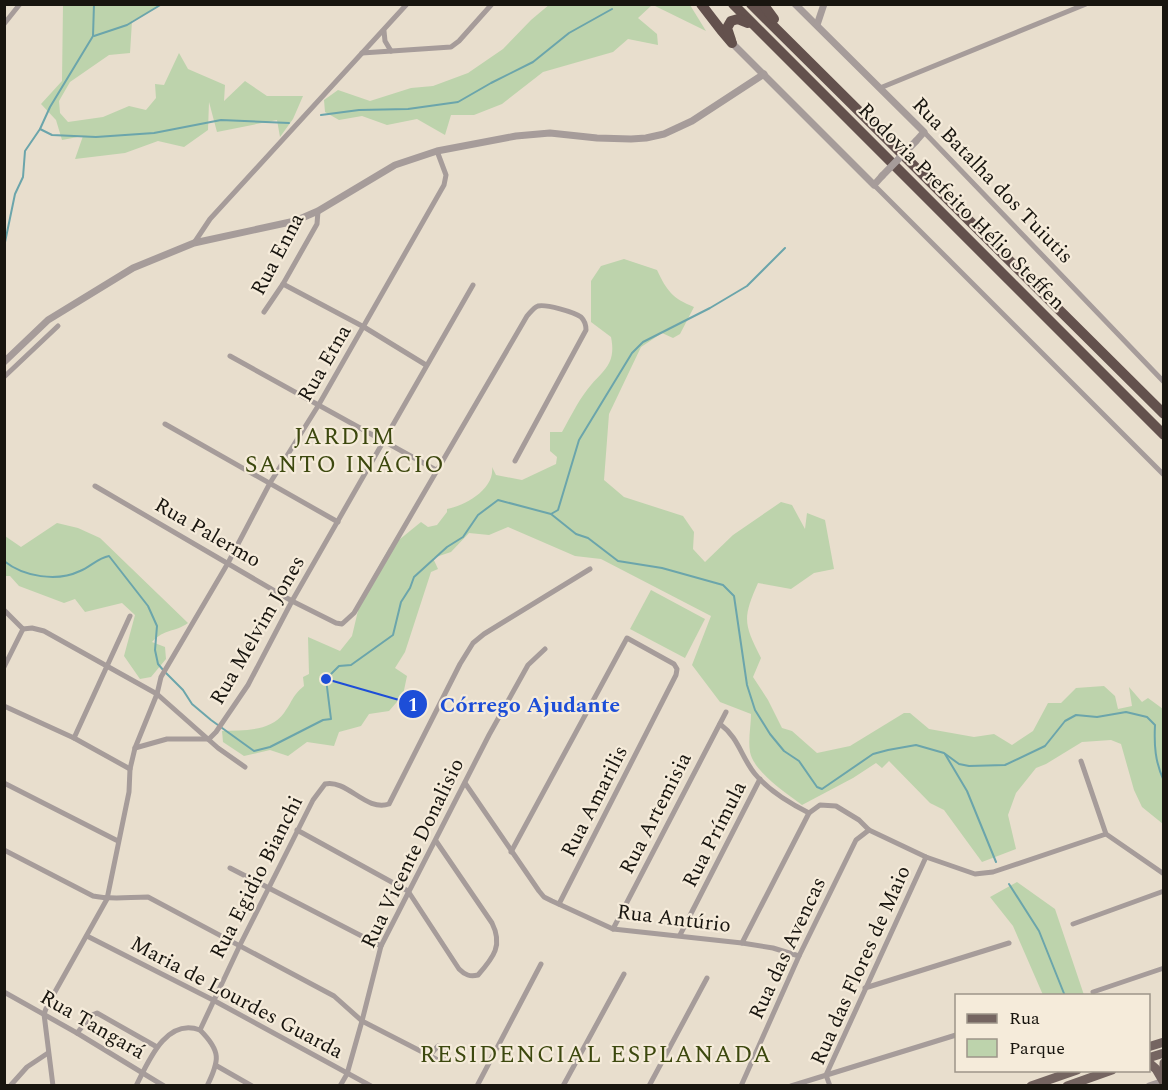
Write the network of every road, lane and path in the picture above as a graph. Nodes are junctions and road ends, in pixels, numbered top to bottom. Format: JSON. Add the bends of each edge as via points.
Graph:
{"nodes":[{"id":1,"x":20,"y":4,"type":"edge"},
{"id":2,"x":407,"y":4,"type":"edge"},
{"id":3,"x":492,"y":4,"type":"edge"},
{"id":4,"x":702,"y":4,"type":"edge"},
{"id":5,"x":733,"y":4,"type":"edge"},
{"id":6,"x":752,"y":4,"type":"edge"},
{"id":7,"x":763,"y":4,"type":"edge"},
{"id":8,"x":795,"y":4,"type":"edge"},
{"id":9,"x":824,"y":4,"type":"edge"},
{"id":10,"x":1086,"y":4,"type":"edge"},
{"id":11,"x":4,"y":24,"type":"edge"},
{"id":12,"x":817,"y":25,"type":"junction"},
{"id":13,"x":754,"y":26,"type":"junction"},
{"id":14,"x":384,"y":30,"type":"junction"},
{"id":15,"x":732,"y":43,"type":"junction"},
{"id":16,"x":798,"y":50,"type":"junction"},
{"id":17,"x":391,"y":51,"type":"junction"},
{"id":18,"x":361,"y":53,"type":"junction"},
{"id":19,"x":764,"y":74,"type":"junction"},
{"id":20,"x":880,"y":88,"type":"junction"},
{"id":21,"x":924,"y":132,"type":"junction"},
{"id":22,"x":436,"y":151,"type":"junction"},
{"id":23,"x":874,"y":185,"type":"junction"},
{"id":24,"x":318,"y":211,"type":"junction"},
{"id":25,"x":194,"y":243,"type":"junction"},
{"id":26,"x":283,"y":285,"type":"junction"},
{"id":27,"x":473,"y":285,"type":"dead end"},
{"id":28,"x":264,"y":312,"type":"dead end"},
{"id":29,"x":58,"y":326,"type":"dead end"},
{"id":30,"x":364,"y":327,"type":"junction"},
{"id":31,"x":230,"y":356,"type":"dead end"},
{"id":32,"x":4,"y":362,"type":"edge"},
{"id":33,"x":426,"y":364,"type":"junction"},
{"id":34,"x":4,"y":377,"type":"edge"},
{"id":35,"x":1164,"y":382,"type":"edge"},
{"id":36,"x":318,"y":406,"type":"junction"},
{"id":37,"x":1164,"y":414,"type":"edge"},
{"id":38,"x":165,"y":424,"type":"dead end"},
{"id":39,"x":1164,"y":435,"type":"edge"},
{"id":40,"x":383,"y":442,"type":"junction"},
{"id":41,"x":514,"y":461,"type":"dead end"},
{"id":42,"x":436,"y":470,"type":"junction"},
{"id":43,"x":1164,"y":475,"type":"edge"},
{"id":44,"x":270,"y":483,"type":"junction"},
{"id":45,"x":95,"y":486,"type":"dead end"},
{"id":46,"x":338,"y":522,"type":"junction"},
{"id":47,"x":228,"y":563,"type":"junction"},
{"id":48,"x":590,"y":570,"type":"dead end"},
{"id":49,"x":292,"y":601,"type":"junction"},
{"id":50,"x":4,"y":610,"type":"edge"},
{"id":51,"x":130,"y":616,"type":"dead end"},
{"id":52,"x":23,"y":629,"type":"junction"},
{"id":53,"x":545,"y":649,"type":"dead end"},
{"id":54,"x":108,"y":665,"type":"junction"},
{"id":55,"x":4,"y":667,"type":"edge"},
{"id":56,"x":157,"y":694,"type":"junction"},
{"id":57,"x":4,"y":706,"type":"edge"},
{"id":58,"x":726,"y":712,"type":"dead end"},
{"id":59,"x":720,"y":724,"type":"junction"},
{"id":60,"x":74,"y":738,"type":"junction"},
{"id":61,"x":209,"y":739,"type":"junction"},
{"id":62,"x":135,"y":748,"type":"junction"},
{"id":63,"x":1081,"y":761,"type":"dead end"},
{"id":64,"x":245,"y":767,"type":"dead end"},
{"id":65,"x":130,"y":769,"type":"junction"},
{"id":66,"x":760,"y":779,"type":"junction"},
{"id":67,"x":4,"y":783,"type":"edge"},
{"id":68,"x":465,"y":783,"type":"junction"},
{"id":69,"x":809,"y":813,"type":"junction"},
{"id":70,"x":297,"y":830,"type":"junction"},
{"id":71,"x":869,"y":830,"type":"junction"},
{"id":72,"x":1106,"y":834,"type":"junction"},
{"id":73,"x":118,"y":841,"type":"junction"},
{"id":74,"x":436,"y":841,"type":"junction"},
{"id":75,"x":4,"y":849,"type":"edge"},
{"id":76,"x":511,"y":852,"type":"junction"},
{"id":77,"x":926,"y":857,"type":"junction"},
{"id":78,"x":230,"y":868,"type":"dead end"},
{"id":79,"x":1164,"y":874,"type":"edge"},
{"id":80,"x":268,"y":888,"type":"junction"},
{"id":81,"x":408,"y":891,"type":"junction"},
{"id":82,"x":1164,"y":891,"type":"edge"},
{"id":83,"x":107,"y":899,"type":"junction"},
{"id":84,"x":559,"y":904,"type":"junction"},
{"id":85,"x":1073,"y":924,"type":"dead end"},
{"id":86,"x":613,"y":929,"type":"junction"},
{"id":87,"x":680,"y":935,"type":"junction"},
{"id":88,"x":87,"y":936,"type":"junction"},
{"id":89,"x":742,"y":943,"type":"junction"},
{"id":90,"x":1009,"y":943,"type":"dead end"},
{"id":91,"x":240,"y":945,"type":"junction"},
{"id":92,"x":381,"y":946,"type":"junction"},
{"id":93,"x":799,"y":956,"type":"junction"},
{"id":94,"x":542,"y":964,"type":"dead end"},
{"id":95,"x":1164,"y":969,"type":"edge"},
{"id":96,"x":624,"y":974,"type":"dead end"},
{"id":97,"x":707,"y":978,"type":"dead end"},
{"id":98,"x":865,"y":988,"type":"junction"},
{"id":99,"x":4,"y":992,"type":"edge"},
{"id":100,"x":1094,"y":992,"type":"dead end"},
{"id":101,"x":213,"y":1000,"type":"junction"},
{"id":102,"x":44,"y":1014,"type":"junction"},
{"id":103,"x":362,"y":1021,"type":"junction"},
{"id":104,"x":200,"y":1030,"type":"junction"},
{"id":105,"x":76,"y":1033,"type":"junction"},
{"id":106,"x":955,"y":1036,"type":"edge"},
{"id":107,"x":157,"y":1047,"type":"junction"},
{"id":108,"x":48,"y":1053,"type":"junction"},
{"id":109,"x":1164,"y":1053,"type":"edge"},
{"id":110,"x":429,"y":1056,"type":"dead end"},
{"id":111,"x":1150,"y":1060,"type":"edge"},
{"id":112,"x":1150,"y":1061,"type":"edge"},
{"id":113,"x":1164,"y":1063,"type":"edge"},
{"id":114,"x":217,"y":1066,"type":"junction"},
{"id":115,"x":1164,"y":1071,"type":"edge"},
{"id":116,"x":1074,"y":1072,"type":"edge"},
{"id":117,"x":1109,"y":1072,"type":"edge"},
{"id":118,"x":143,"y":1073,"type":"junction"},
{"id":119,"x":347,"y":1074,"type":"junction"},
{"id":120,"x":826,"y":1075,"type":"junction"},
{"id":121,"x":1163,"y":1081,"type":"edge"},
{"id":122,"x":10,"y":1086,"type":"edge"},
{"id":123,"x":53,"y":1086,"type":"edge"},
{"id":124,"x":136,"y":1086,"type":"edge"},
{"id":125,"x":164,"y":1086,"type":"edge"},
{"id":126,"x":207,"y":1086,"type":"edge"},
{"id":127,"x":252,"y":1086,"type":"edge"},
{"id":128,"x":340,"y":1086,"type":"edge"},
{"id":129,"x":371,"y":1086,"type":"edge"},
{"id":130,"x":477,"y":1086,"type":"edge"},
{"id":131,"x":563,"y":1086,"type":"edge"},
{"id":132,"x":649,"y":1086,"type":"edge"},
{"id":133,"x":741,"y":1086,"type":"edge"},
{"id":134,"x":791,"y":1086,"type":"edge"},
{"id":135,"x":830,"y":1086,"type":"edge"},
{"id":136,"x":1031,"y":1086,"type":"edge"},
{"id":137,"x":1067,"y":1086,"type":"edge"},
{"id":138,"x":1149,"y":1086,"type":"edge"}],
"edges":[{"from":1,"to":11,"type":"street"},
{"from":2,"to":14,"type":"street"},
{"from":3,"to":17,"type":"street","via":[[451,46]]},
{"from":4,"to":15,"type":"highway"},
{"from":5,"to":13,"type":"highway","name":"Rodovia Prefeito Hélio Steffen"},
{"from":6,"to":16,"type":"highway","name":"Rodovia Prefeito Hélio Steffen"},
{"from":7,"to":16,"type":"highway"},
{"from":8,"to":12,"type":"street","name":"Rua Batalha dos Tuiutis"},
{"from":9,"to":12,"type":"street"},
{"from":10,"to":20,"type":"street"},
{"from":12,"to":20,"type":"street","name":"Rua Batalha dos Tuiutis"},
{"from":13,"to":15,"type":"highway","via":[[738,19],[731,21],[727,28]]},
{"from":13,"to":39,"type":"highway","name":"Rodovia Prefeito Hélio Steffen"},
{"from":14,"to":17,"type":"street"},
{"from":14,"to":18,"type":"street"},
{"from":15,"to":19,"type":"street"},
{"from":16,"to":37,"type":"highway","name":"Rodovia Prefeito Hélio Steffen"},
{"from":17,"to":18,"type":"street"},
{"from":18,"to":25,"type":"street","via":[[210,219]]},
{"from":19,"to":22,"type":"street","via":[[692,121],[664,134],[631,139],[550,133]]},
{"from":19,"to":23,"type":"street"},
{"from":20,"to":21,"type":"street","name":"Rua Batalha dos Tuiutis"},
{"from":21,"to":23,"type":"street","bridge":true},
{"from":21,"to":35,"type":"street","name":"Rua Batalha dos Tuiutis"},
{"from":22,"to":24,"type":"street","via":[[395,165]]},
{"from":22,"to":30,"type":"street","name":"Rua Etna","via":[[446,175],[444,185]]},
{"from":23,"to":43,"type":"street"},
{"from":24,"to":25,"type":"street","via":[[295,221]]},
{"from":24,"to":26,"type":"street","name":"Rua Enna","via":[[317,224]]},
{"from":25,"to":32,"type":"street","via":[[142,263],[64,309]]},
{"from":26,"to":28,"type":"street","name":"Rua Enna"},
{"from":26,"to":30,"type":"street"},
{"from":27,"to":33,"type":"street","name":"Rua Melvim Jones"},
{"from":29,"to":34,"type":"street"},
{"from":30,"to":33,"type":"street"},
{"from":30,"to":36,"type":"street","name":"Rua Etna"},
{"from":31,"to":36,"type":"street"},
{"from":33,"to":40,"type":"street","name":"Rua Melvim Jones"},
{"from":36,"to":40,"type":"street"},
{"from":36,"to":44,"type":"street","name":"Rua Etna"},
{"from":38,"to":44,"type":"street"},
{"from":40,"to":42,"type":"street"},
{"from":40,"to":46,"type":"street","name":"Rua Melvim Jones"},
{"from":41,"to":42,"type":"street","via":[[586,330],[582,318],[574,313],[542,305],[527,316]]},
{"from":42,"to":49,"type":"street","name":"Rua Palermo","via":[[345,623],[336,623]]},
{"from":44,"to":46,"type":"street"},
{"from":44,"to":47,"type":"street","name":"Rua Etna"},
{"from":45,"to":47,"type":"street","name":"Rua Palermo"},
{"from":46,"to":49,"type":"street","name":"Rua Melvim Jones"},
{"from":47,"to":49,"type":"street","name":"Rua Palermo"},
{"from":47,"to":56,"type":"street","name":"Rua Etna","via":[[161,677]]},
{"from":48,"to":70,"type":"street","name":"Rua Egidio Bianchi","via":[[474,643],[460,663],[389,804],[376,804],[336,784],[325,784]]},
{"from":49,"to":61,"type":"street","name":"Rua Melvim Jones","via":[[248,685]]},
{"from":50,"to":52,"type":"street"},
{"from":51,"to":54,"type":"street"},
{"from":52,"to":54,"type":"street","via":[[44,631]]},
{"from":52,"to":55,"type":"street"},
{"from":53,"to":68,"type":"street","name":"Rua Vicente Donalisio","via":[[528,665]]},
{"from":54,"to":56,"type":"street"},
{"from":54,"to":60,"type":"street"},
{"from":56,"to":61,"type":"street"},
{"from":56,"to":62,"type":"street","name":"Rua Etna"},
{"from":57,"to":60,"type":"street"},
{"from":58,"to":59,"type":"street","name":"Rua Artemisia"},
{"from":59,"to":66,"type":"street","via":[[734,737]]},
{"from":59,"to":86,"type":"street","name":"Rua Artemisia"},
{"from":60,"to":65,"type":"street"},
{"from":61,"to":62,"type":"street","via":[[167,739]]},
{"from":61,"to":64,"type":"street"},
{"from":62,"to":65,"type":"street"},
{"from":63,"to":72,"type":"street"},
{"from":65,"to":73,"type":"street"},
{"from":66,"to":69,"type":"street"},
{"from":66,"to":87,"type":"street","name":"Rua Prímula"},
{"from":67,"to":73,"type":"street"},
{"from":68,"to":74,"type":"street","name":"Rua Vicente Donalisio"},
{"from":68,"to":76,"type":"street","name":"Rua Antúrio"},
{"from":69,"to":71,"type":"street","via":[[820,805],[836,806]]},
{"from":69,"to":89,"type":"street"},
{"from":70,"to":80,"type":"street","name":"Rua Egidio Bianchi"},
{"from":70,"to":81,"type":"street"},
{"from":71,"to":77,"type":"street"},
{"from":71,"to":93,"type":"street","name":"Rua das Avencas","via":[[856,840]]},
{"from":72,"to":77,"type":"street","via":[[983,875]]},
{"from":72,"to":79,"type":"street"},
{"from":73,"to":83,"type":"street"},
{"from":74,"to":81,"type":"street","name":"Rua Vicente Donalisio"},
{"from":74,"to":81,"type":"street","via":[[492,923],[499,940],[478,975],[464,974],[459,969]]},
{"from":75,"to":83,"type":"street","via":[[93,896]]},
{"from":76,"to":84,"type":"street","name":"Rua Antúrio","via":[[544,897]]},
{"from":76,"to":84,"type":"street","name":"Rua Amarilis","via":[[627,638],[676,666],[676,675]]},
{"from":77,"to":98,"type":"street","name":"Rua das Flores de Maio"},
{"from":78,"to":80,"type":"street"},
{"from":80,"to":91,"type":"street","name":"Rua Egidio Bianchi"},
{"from":80,"to":92,"type":"street"},
{"from":81,"to":92,"type":"street","name":"Rua Vicente Donalisio"},
{"from":82,"to":85,"type":"street"},
{"from":83,"to":88,"type":"street"},
{"from":83,"to":91,"type":"street","via":[[148,897]]},
{"from":84,"to":86,"type":"street","name":"Rua Antúrio"},
{"from":86,"to":87,"type":"street","name":"Rua Antúrio"},
{"from":87,"to":89,"type":"street","name":"Rua Antúrio"},
{"from":88,"to":101,"type":"street","name":"Maria de Lourdes Guarda"},
{"from":88,"to":102,"type":"street"},
{"from":89,"to":93,"type":"street","name":"Rua Antúrio"},
{"from":90,"to":98,"type":"street"},
{"from":91,"to":101,"type":"street","name":"Rua Egidio Bianchi"},
{"from":91,"to":103,"type":"street","via":[[334,996]]},
{"from":92,"to":103,"type":"street","name":"Rua Vicente Donalisio"},
{"from":93,"to":133,"type":"street","name":"Rua das Avencas"},
{"from":94,"to":130,"type":"street"},
{"from":95,"to":100,"type":"street"},
{"from":96,"to":131,"type":"street"},
{"from":97,"to":132,"type":"street"},
{"from":98,"to":120,"type":"street","name":"Rua das Flores de Maio"},
{"from":99,"to":102,"type":"street","name":"Rua Tangará"},
{"from":101,"to":104,"type":"street","name":"Rua Egidio Bianchi"},
{"from":101,"to":119,"type":"street","name":"Maria de Lourdes Guarda"},
{"from":102,"to":105,"type":"street","name":"Rua Tangará"},
{"from":102,"to":108,"type":"street"},
{"from":103,"to":110,"type":"street"},
{"from":103,"to":119,"type":"street","name":"Rua Vicente Donalisio"},
{"from":104,"to":107,"type":"street","via":[[187,1027],[174,1031]]},
{"from":104,"to":114,"type":"street","via":[[212,1043]]},
{"from":105,"to":107,"type":"street","via":[[97,1013]]},
{"from":105,"to":118,"type":"street","name":"Rua Tangará"},
{"from":106,"to":120,"type":"street"},
{"from":107,"to":118,"type":"street"},
{"from":108,"to":122,"type":"street","via":[[27,1067]]},
{"from":108,"to":123,"type":"street"},
{"from":109,"to":111,"type":"main road"},
{"from":112,"to":121,"type":"main road"},
{"from":113,"to":115,"type":"main road"},
{"from":114,"to":126,"type":"street"},
{"from":114,"to":127,"type":"street"},
{"from":116,"to":136,"type":"main road"},
{"from":117,"to":137,"type":"main road"},
{"from":118,"to":124,"type":"street"},
{"from":118,"to":125,"type":"street","name":"Rua Tangará"},
{"from":119,"to":128,"type":"street","name":"Rua Vicente Donalisio"},
{"from":119,"to":129,"type":"street","name":"Maria de Lourdes Guarda"},
{"from":120,"to":134,"type":"street"},
{"from":120,"to":135,"type":"street","name":"Rua das Flores de Maio"},
{"from":121,"to":138,"type":"street"}]}
